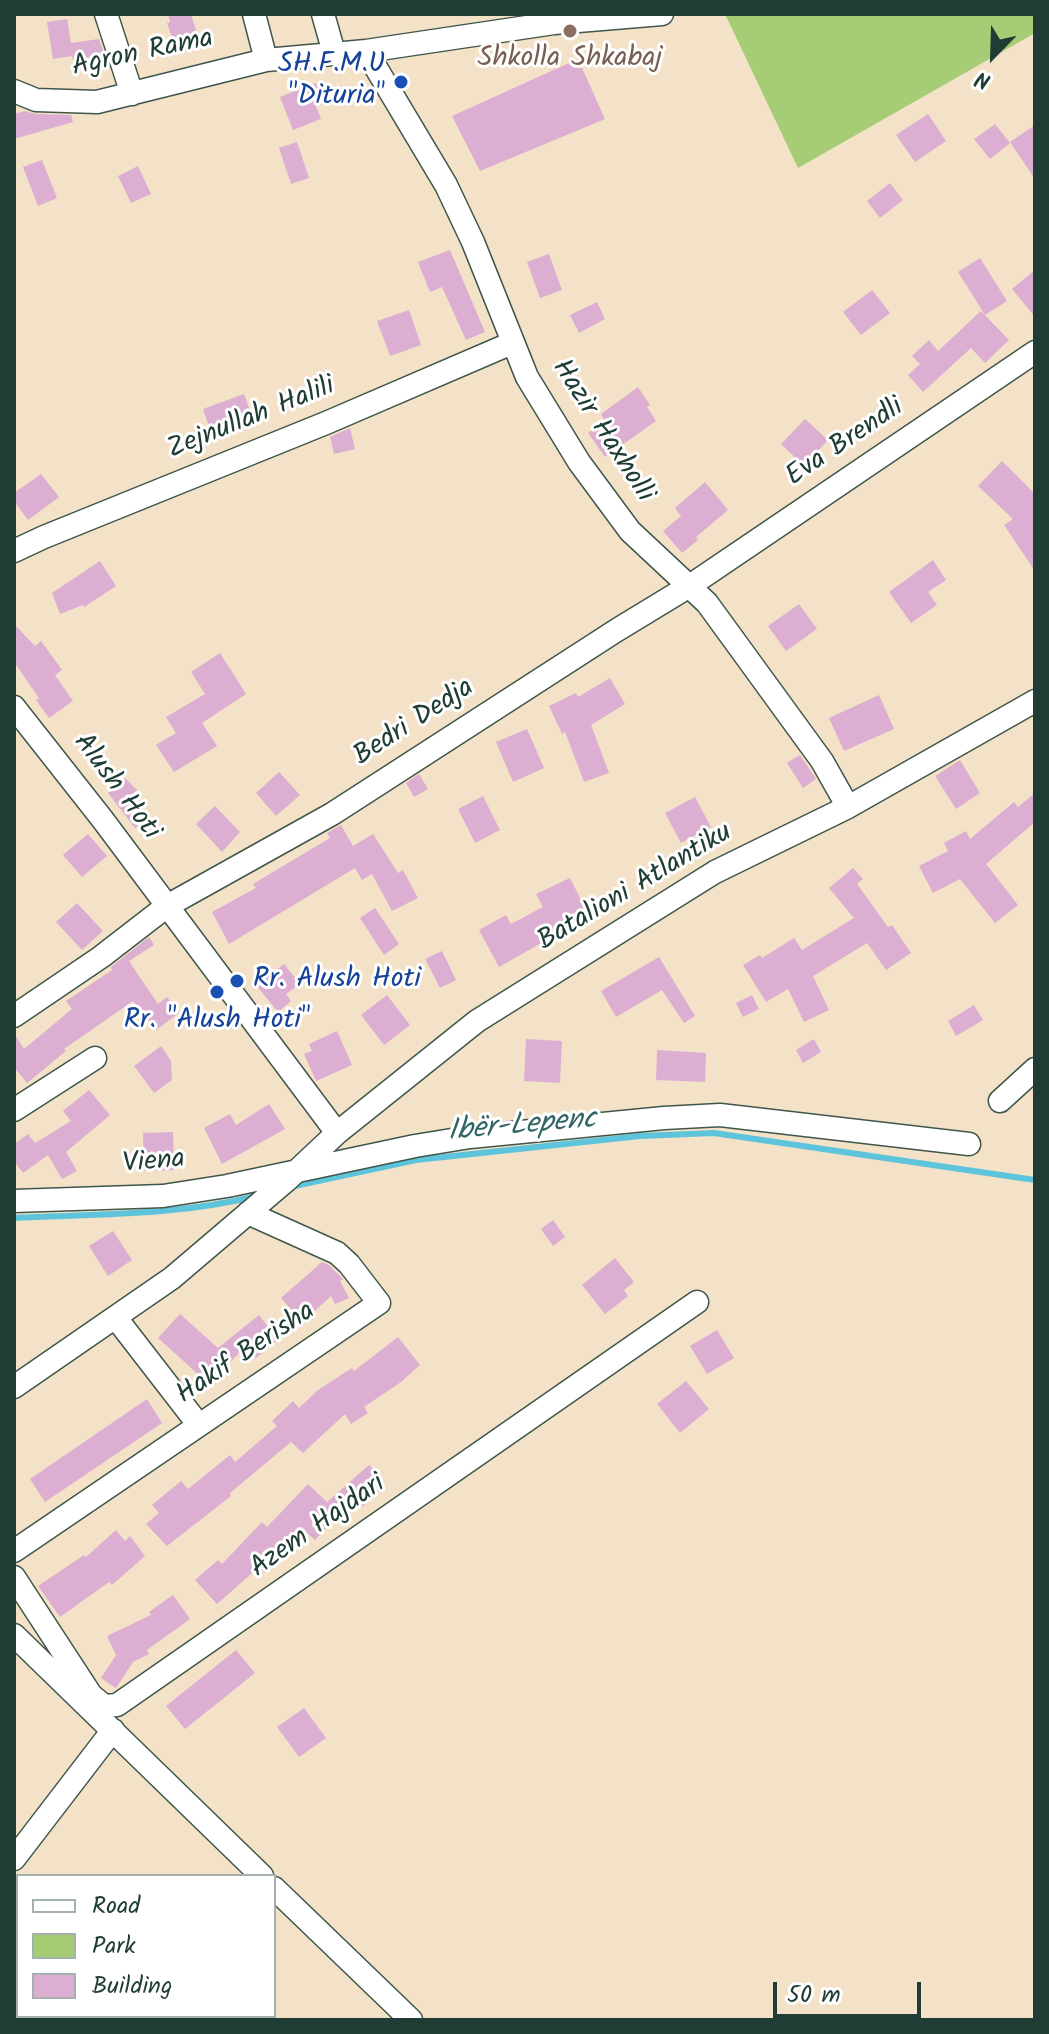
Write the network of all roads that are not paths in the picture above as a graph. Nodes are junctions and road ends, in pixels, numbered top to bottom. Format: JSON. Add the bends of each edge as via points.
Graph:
{"nodes":[{"id":1,"x":106,"y":14,"type":"edge"},
{"id":2,"x":254,"y":14,"type":"edge"},
{"id":3,"x":323,"y":14,"type":"edge"},
{"id":4,"x":662,"y":14,"type":"edge"},
{"id":5,"x":366,"y":51,"type":"junction"},
{"id":6,"x":334,"y":53,"type":"junction"},
{"id":7,"x":266,"y":60,"type":"junction"},
{"id":8,"x":14,"y":91,"type":"edge"},
{"id":9,"x":132,"y":94,"type":"junction"},
{"id":10,"x":512,"y":343,"type":"junction"},
{"id":11,"x":1035,"y":352,"type":"edge"},
{"id":12,"x":14,"y":551,"type":"edge"},
{"id":13,"x":691,"y":585,"type":"junction"},
{"id":14,"x":1035,"y":701,"type":"edge"},
{"id":15,"x":14,"y":707,"type":"edge"},
{"id":16,"x":848,"y":807,"type":"junction"},
{"id":17,"x":167,"y":906,"type":"junction"},
{"id":18,"x":14,"y":1016,"type":"edge"},
{"id":19,"x":95,"y":1058,"type":"dead end"},
{"id":20,"x":1035,"y":1069,"type":"edge"},
{"id":21,"x":1000,"y":1101,"type":"dead end"},
{"id":22,"x":14,"y":1110,"type":"edge"},
{"id":23,"x":337,"y":1133,"type":"junction"},
{"id":24,"x":969,"y":1144,"type":"dead end"},
{"id":25,"x":292,"y":1176,"type":"junction"},
{"id":26,"x":14,"y":1201,"type":"edge"},
{"id":27,"x":248,"y":1213,"type":"junction"},
{"id":28,"x":697,"y":1302,"type":"dead end"},
{"id":29,"x":116,"y":1318,"type":"junction"},
{"id":30,"x":14,"y":1387,"type":"edge"},
{"id":31,"x":198,"y":1424,"type":"junction"},
{"id":32,"x":14,"y":1551,"type":"edge"},
{"id":33,"x":14,"y":1577,"type":"edge"},
{"id":34,"x":14,"y":1635,"type":"edge"},
{"id":35,"x":113,"y":1730,"type":"junction"},
{"id":36,"x":14,"y":1859,"type":"edge"},
{"id":37,"x":258,"y":1874,"type":"edge"},
{"id":38,"x":276,"y":1892,"type":"edge"},
{"id":39,"x":411,"y":2020,"type":"edge"}],
"edges":[{"from":1,"to":9,"type":"street"},
{"from":2,"to":7,"type":"street"},
{"from":3,"to":6,"type":"street"},
{"from":4,"to":5,"type":"street","name":"Agron Rama","via":[[511,28]]},
{"from":5,"to":6,"type":"street","name":"Agron Rama"},
{"from":5,"to":10,"type":"street","name":"Hazir Haxholli","via":[[446,185]]},
{"from":6,"to":7,"type":"street","name":"Agron Rama"},
{"from":7,"to":9,"type":"street","name":"Agron Rama"},
{"from":8,"to":9,"type":"street","name":"Agron Rama","via":[[62,103]]},
{"from":10,"to":12,"type":"street","name":"Zejnullah Halili"},
{"from":10,"to":13,"type":"street","name":"Hazir Haxholli","via":[[527,377],[610,504],[630,531]]},
{"from":11,"to":13,"type":"street","name":"Eva Brendli"},
{"from":13,"to":16,"type":"street","name":"Hazir Haxholli","via":[[822,761]]},
{"from":13,"to":17,"type":"street","name":"Bedri Dedja","via":[[332,814]]},
{"from":14,"to":16,"type":"street","name":"Batalioni Atlantiku"},
{"from":15,"to":17,"type":"street","name":"Alush Hoti"},
{"from":16,"to":23,"type":"street","name":"Batalioni Atlantiku","via":[[715,872],[477,1021]]},
{"from":17,"to":18,"type":"street"},
{"from":17,"to":23,"type":"street","name":"Alush Hoti"},
{"from":19,"to":22,"type":"street"},
{"from":20,"to":21,"type":"street"},
{"from":23,"to":25,"type":"street","name":"Batalioni Atlantiku"},
{"from":24,"to":25,"type":"street","name":"Batalioni Atlantiku","via":[[720,1115],[470,1137]]},
{"from":25,"to":26,"type":"street","name":"Viena","via":[[163,1196]]},
{"from":25,"to":27,"type":"street","name":"Batalioni Atlantiku"},
{"from":27,"to":29,"type":"street","name":"Batalioni Atlantiku"},
{"from":27,"to":31,"type":"street","name":"Hakif Berisha","via":[[337,1253],[379,1303]]},
{"from":28,"to":33,"type":"street","name":"Azem Hajdari","via":[[117,1705],[104,1706],[91,1695]]},
{"from":29,"to":30,"type":"street","name":"Batalioni Atlantiku"},
{"from":29,"to":31,"type":"street"},
{"from":31,"to":32,"type":"street","name":"Hakif Berisha"},
{"from":34,"to":35,"type":"street"},
{"from":35,"to":36,"type":"street"},
{"from":35,"to":37,"type":"street"},
{"from":38,"to":39,"type":"street"}]}
